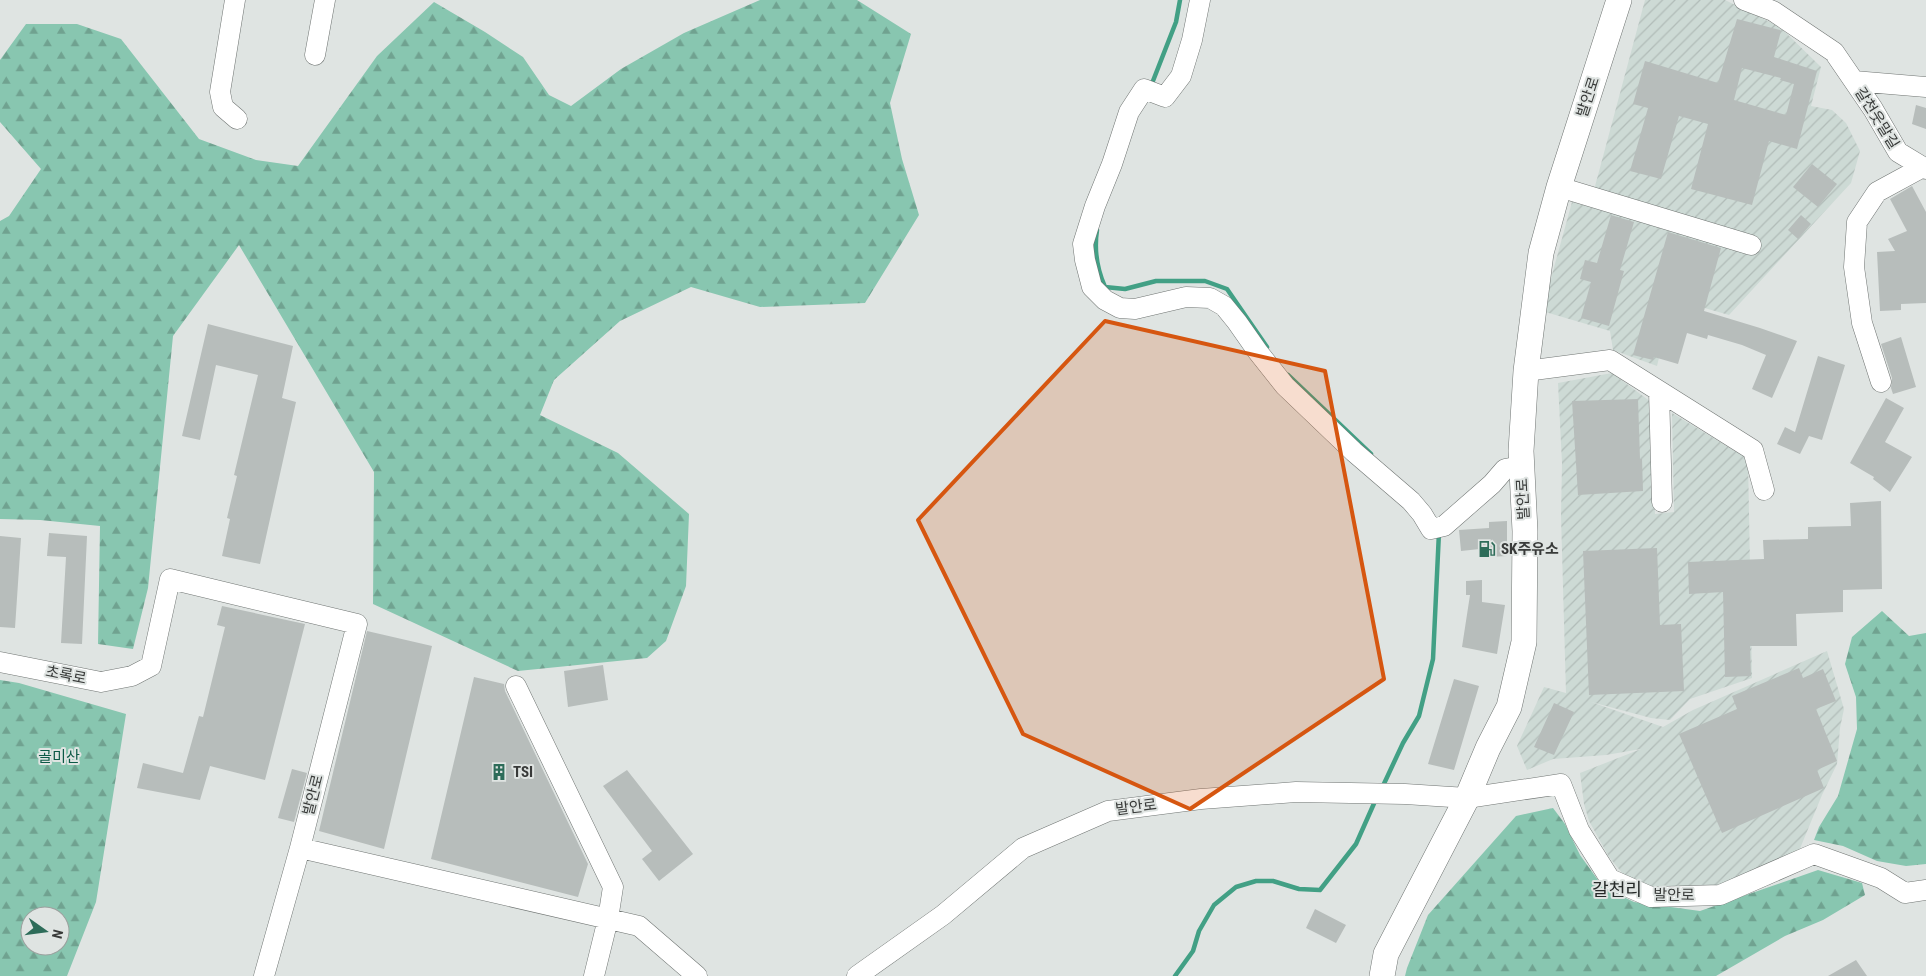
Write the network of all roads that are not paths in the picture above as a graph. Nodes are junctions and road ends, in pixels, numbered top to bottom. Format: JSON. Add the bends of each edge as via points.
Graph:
{"nodes":[{"id":1,"x":235,"y":0,"type":"edge"},
{"id":2,"x":325,"y":0,"type":"edge"},
{"id":3,"x":1200,"y":0,"type":"edge"},
{"id":4,"x":1619,"y":0,"type":"edge"},
{"id":5,"x":1744,"y":0,"type":"edge"},
{"id":6,"x":315,"y":55,"type":"dead end"},
{"id":7,"x":1854,"y":81,"type":"junction"},
{"id":8,"x":1926,"y":87,"type":"edge"},
{"id":9,"x":237,"y":119,"type":"dead end"},
{"id":10,"x":1925,"y":168,"type":"edge"},
{"id":11,"x":1559,"y":187,"type":"junction"},
{"id":12,"x":1751,"y":245,"type":"dead end"},
{"id":13,"x":1526,"y":371,"type":"junction"},
{"id":14,"x":1881,"y":382,"type":"dead end"},
{"id":15,"x":1659,"y":391,"type":"junction"},
{"id":16,"x":1521,"y":466,"type":"junction"},
{"id":17,"x":1764,"y":490,"type":"dead end"},
{"id":18,"x":1662,"y":502,"type":"dead end"},
{"id":19,"x":0,"y":662,"type":"edge"},
{"id":20,"x":132,"y":676,"type":"joint"},
{"id":21,"x":516,"y":686,"type":"dead end"},
{"id":22,"x":1467,"y":798,"type":"junction"},
{"id":23,"x":300,"y":848,"type":"junction"},
{"id":24,"x":1926,"y":890,"type":"edge"},
{"id":25,"x":608,"y":919,"type":"junction"},
{"id":26,"x":264,"y":976,"type":"edge"},
{"id":27,"x":594,"y":976,"type":"edge"},
{"id":28,"x":697,"y":976,"type":"edge"},
{"id":29,"x":857,"y":976,"type":"edge"},
{"id":30,"x":1382,"y":976,"type":"edge"}],
"edges":[{"from":1,"to":9,"type":"street","via":[[220,92],[223,107]]},
{"from":2,"to":6,"type":"street"},
{"from":3,"to":16,"type":"street","via":[[1180,76],[1165,97],[1144,88],[1129,112],[1083,244],[1092,287],[1105,300],[1120,308],[1135,309],[1186,296],[1210,298],[1224,306],[1285,386],[1437,527],[1492,484],[1505,469]]},
{"from":4,"to":11,"type":"main road","name":"발안로"},
{"from":5,"to":7,"type":"street","name":"갈천웃말길","via":[[1773,11],[1834,52]]},
{"from":7,"to":8,"type":"street","name":"갈천웃말길"},
{"from":7,"to":10,"type":"street","name":"갈천웃말길","via":[[1898,152]]},
{"from":10,"to":14,"type":"street","via":[[1877,192],[1857,222],[1854,267],[1862,323]]},
{"from":11,"to":12,"type":"street"},
{"from":11,"to":13,"type":"main road","name":"발안로","via":[[1541,252]]},
{"from":13,"to":15,"type":"street","via":[[1610,360]]},
{"from":13,"to":16,"type":"main road","name":"발안로"},
{"from":15,"to":17,"type":"street","via":[[1753,450]]},
{"from":15,"to":18,"type":"street"},
{"from":16,"to":22,"type":"main road","name":"발안로","via":[[1525,531],[1524,642],[1508,707]]},
{"from":19,"to":20,"type":"street","name":"초록로","via":[[101,682]]},
{"from":20,"to":23,"type":"street","name":"발안로","via":[[151,666],[170,579],[357,624]]},
{"from":21,"to":25,"type":"street","via":[[613,887]]},
{"from":22,"to":24,"type":"street","name":"발안로","via":[[1561,784],[1579,830],[1610,879],[1651,897],[1720,895],[1814,854],[1881,878],[1905,893]]},
{"from":22,"to":29,"type":"street","name":"발안로","via":[[1296,792],[1108,811],[1023,848],[943,915]]},
{"from":22,"to":30,"type":"main road","name":"발안로","via":[[1386,954]]},
{"from":23,"to":25,"type":"street"},
{"from":23,"to":26,"type":"street"},
{"from":25,"to":27,"type":"street"},
{"from":25,"to":28,"type":"street","via":[[639,926]]}]}
